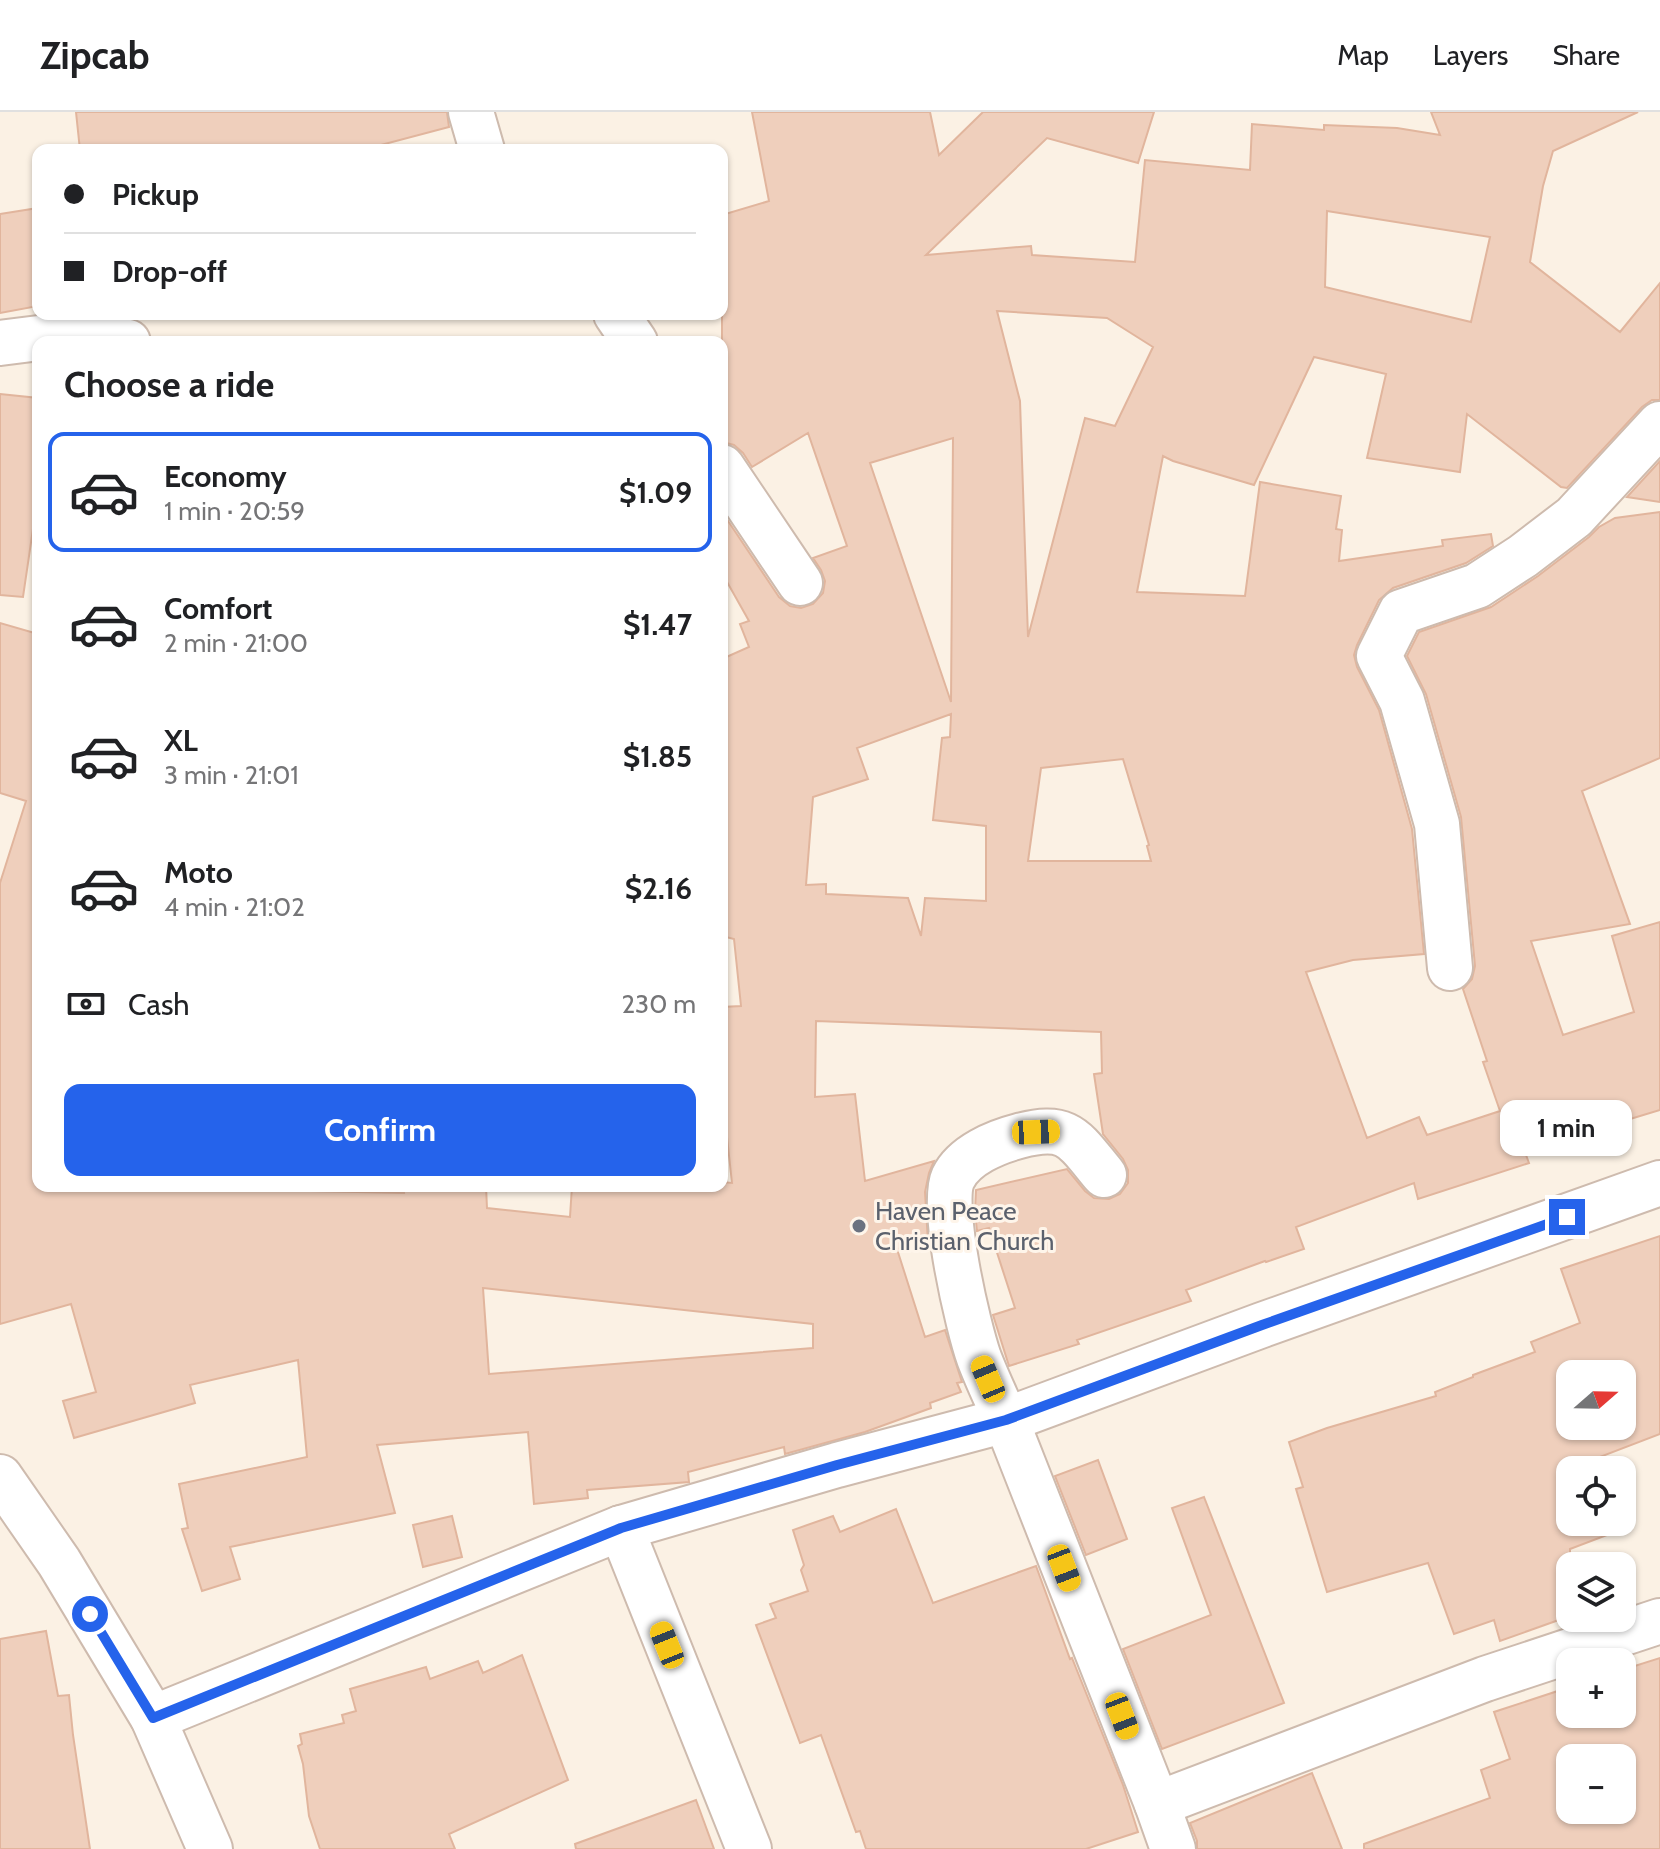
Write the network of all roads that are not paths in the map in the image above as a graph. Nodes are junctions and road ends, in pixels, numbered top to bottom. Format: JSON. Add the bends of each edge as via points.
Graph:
{"nodes":[{"id":1,"x":471,"y":112,"type":"edge"},
{"id":2,"x":480,"y":144,"type":"edge"},
{"id":3,"x":55,"y":336,"type":"edge"},
{"id":4,"x":95,"y":336,"type":"edge"},
{"id":5,"x":32,"y":339,"type":"edge"},
{"id":6,"x":0,"y":343,"type":"edge"},
{"id":7,"x":1660,"y":424,"type":"edge"},
{"id":8,"x":728,"y":476,"type":"edge"},
{"id":9,"x":800,"y":583,"type":"dead end"},
{"id":10,"x":1450,"y":968,"type":"dead end"},
{"id":11,"x":1104,"y":1175,"type":"dead end"},
{"id":12,"x":1660,"y":1183,"type":"edge"},
{"id":13,"x":1006,"y":1420,"type":"junction"},
{"id":14,"x":0,"y":1477,"type":"edge"},
{"id":15,"x":621,"y":1528,"type":"junction"},
{"id":16,"x":1660,"y":1621,"type":"edge"},
{"id":17,"x":153,"y":1718,"type":"junction"},
{"id":18,"x":1157,"y":1804,"type":"junction"},
{"id":19,"x":210,"y":1849,"type":"edge"},
{"id":20,"x":749,"y":1849,"type":"edge"},
{"id":21,"x":1173,"y":1849,"type":"edge"}],
"edges":[{"from":1,"to":2,"type":"street"},
{"from":3,"to":4,"type":"street"},
{"from":5,"to":6,"type":"street"},
{"from":7,"to":10,"type":"street","via":[[1574,517],[1523,556],[1477,586],[1401,612],[1379,656],[1402,701],[1437,824]]},
{"from":8,"to":9,"type":"street"},
{"from":11,"to":13,"type":"street","via":[[1073,1140],[1046,1131],[984,1150],[952,1179],[950,1214],[963,1301],[979,1358]]},
{"from":12,"to":13,"type":"street"},
{"from":13,"to":15,"type":"street"},
{"from":13,"to":18,"type":"street"},
{"from":14,"to":17,"type":"street","via":[[59,1562]]},
{"from":15,"to":17,"type":"street"},
{"from":15,"to":20,"type":"street"},
{"from":16,"to":18,"type":"street","via":[[1485,1679]]},
{"from":17,"to":19,"type":"street"},
{"from":18,"to":21,"type":"street"}]}
